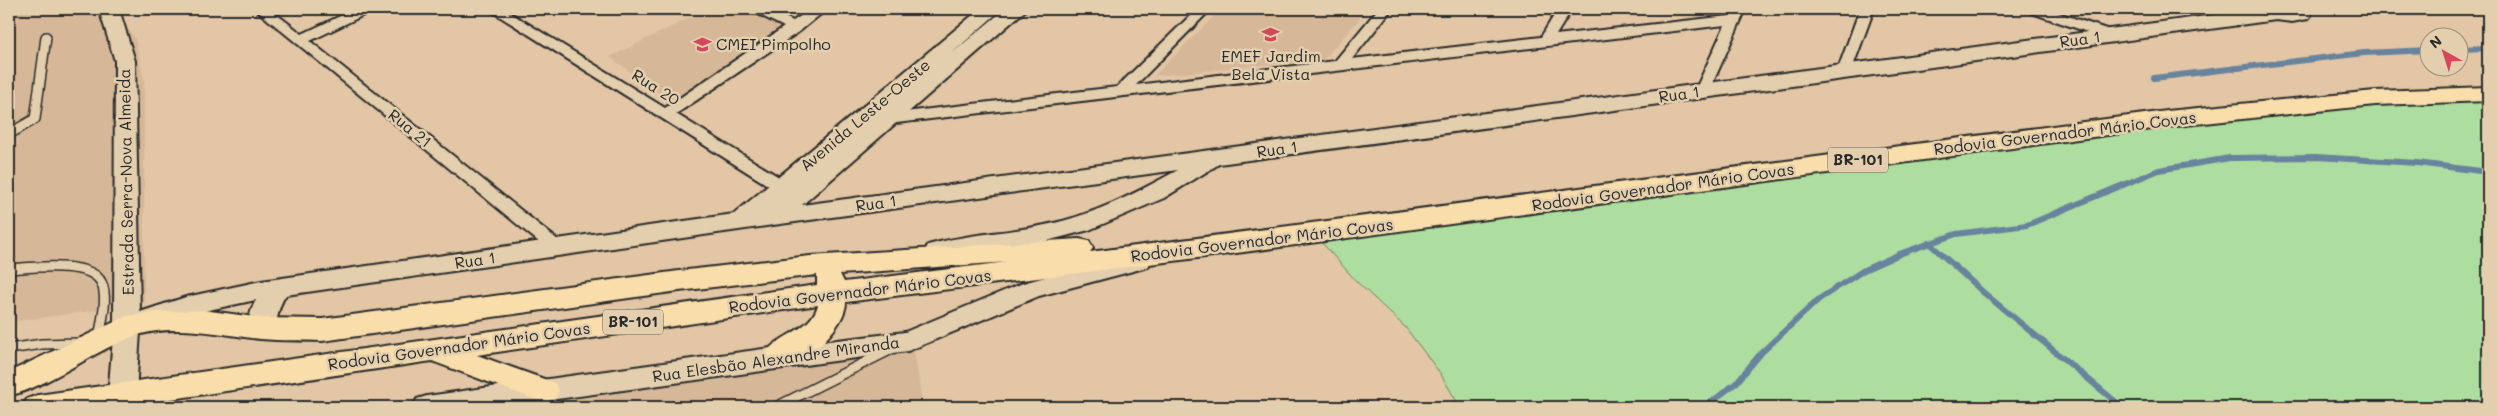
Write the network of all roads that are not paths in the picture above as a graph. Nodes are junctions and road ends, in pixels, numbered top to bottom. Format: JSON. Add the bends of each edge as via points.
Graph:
{"nodes":[{"id":1,"x":109,"y":9,"type":"edge"},
{"id":2,"x":262,"y":9,"type":"edge"},
{"id":3,"x":365,"y":9,"type":"edge"},
{"id":4,"x":495,"y":9,"type":"edge"},
{"id":5,"x":759,"y":9,"type":"edge"},
{"id":6,"x":820,"y":9,"type":"edge"},
{"id":7,"x":992,"y":9,"type":"edge"},
{"id":8,"x":1017,"y":9,"type":"edge"},
{"id":9,"x":1204,"y":9,"type":"edge"},
{"id":10,"x":1385,"y":9,"type":"edge"},
{"id":11,"x":1565,"y":9,"type":"edge"},
{"id":12,"x":1867,"y":9,"type":"edge"},
{"id":13,"x":2034,"y":9,"type":"edge"},
{"id":14,"x":2304,"y":9,"type":"edge"},
{"id":15,"x":2269,"y":10,"type":"edge"},
{"id":16,"x":1736,"y":14,"type":"edge"},
{"id":17,"x":795,"y":28,"type":"junction"},
{"id":18,"x":2110,"y":35,"type":"junction"},
{"id":19,"x":46,"y":37,"type":"dead end"},
{"id":20,"x":301,"y":40,"type":"junction"},
{"id":21,"x":1546,"y":40,"type":"junction"},
{"id":22,"x":1339,"y":66,"type":"junction"},
{"id":23,"x":1844,"y":72,"type":"junction"},
{"id":24,"x":1702,"y":91,"type":"junction"},
{"id":25,"x":1121,"y":92,"type":"junction"},
{"id":26,"x":2488,"y":94,"type":"edge"},
{"id":27,"x":666,"y":114,"type":"junction"},
{"id":28,"x":878,"y":116,"type":"junction"},
{"id":29,"x":9,"y":134,"type":"edge"},
{"id":30,"x":1219,"y":156,"type":"junction"},
{"id":31,"x":789,"y":191,"type":"junction"},
{"id":32,"x":773,"y":217,"type":"junction"},
{"id":33,"x":740,"y":222,"type":"junction"},
{"id":34,"x":1229,"y":245,"type":"junction"},
{"id":35,"x":557,"y":248,"type":"junction"},
{"id":36,"x":1172,"y":252,"type":"junction"},
{"id":37,"x":882,"y":261,"type":"junction"},
{"id":38,"x":810,"y":266,"type":"junction"},
{"id":39,"x":9,"y":269,"type":"edge"},
{"id":40,"x":279,"y":287,"type":"junction"},
{"id":41,"x":834,"y":293,"type":"junction"},
{"id":42,"x":127,"y":327,"type":"junction"},
{"id":43,"x":262,"y":328,"type":"junction"},
{"id":44,"x":908,"y":341,"type":"junction"},
{"id":45,"x":98,"y":342,"type":"junction"},
{"id":46,"x":9,"y":349,"type":"edge"},
{"id":47,"x":432,"y":350,"type":"junction"},
{"id":48,"x":778,"y":357,"type":"junction"},
{"id":49,"x":9,"y":385,"type":"edge"},
{"id":50,"x":542,"y":399,"type":"edge"},
{"id":51,"x":126,"y":403,"type":"edge"},
{"id":52,"x":38,"y":407,"type":"edge"},
{"id":53,"x":427,"y":407,"type":"edge"},
{"id":54,"x":776,"y":407,"type":"edge"}],
"edges":[{"from":1,"to":42,"type":"street","name":"Estrada Serra-Nova Almeida","via":[[125,61]]},
{"from":2,"to":20,"type":"street","name":"Rua 21"},
{"from":3,"to":20,"type":"street"},
{"from":4,"to":27,"type":"street","name":"Rua 20"},
{"from":5,"to":17,"type":"street"},
{"from":6,"to":17,"type":"street"},
{"from":7,"to":28,"type":"street","name":"Avenida Leste-Oeste"},
{"from":8,"to":28,"type":"street","name":"Avenida Leste-Oeste"},
{"from":9,"to":25,"type":"street"},
{"from":10,"to":22,"type":"street"},
{"from":11,"to":21,"type":"street"},
{"from":12,"to":23,"type":"street"},
{"from":13,"to":18,"type":"street"},
{"from":14,"to":15,"type":"street","via":[[2300,15],[2292,17]]},
{"from":15,"to":18,"type":"street","name":"Rua 1"},
{"from":16,"to":21,"type":"street"},
{"from":16,"to":24,"type":"street"},
{"from":17,"to":27,"type":"street"},
{"from":18,"to":23,"type":"street","name":"Rua 1"},
{"from":19,"to":29,"type":"lane","via":[[35,119]]},
{"from":20,"to":35,"type":"street","name":"Rua 21"},
{"from":21,"to":22,"type":"street"},
{"from":22,"to":25,"type":"street"},
{"from":23,"to":24,"type":"street","name":"Rua 1"},
{"from":24,"to":30,"type":"street","name":"Rua 1"},
{"from":25,"to":28,"type":"street"},
{"from":26,"to":34,"type":"main road","name":"Rodovia Governador Mário Covas","number":"BR-101","via":[[2375,98],[2166,119]]},
{"from":27,"to":31,"type":"street","name":"Rua 20"},
{"from":28,"to":31,"type":"street","name":"Avenida Leste-Oeste"},
{"from":30,"to":32,"type":"street","name":"Rua 1"},
{"from":30,"to":37,"type":"street","via":[[1154,194],[1069,228]]},
{"from":31,"to":32,"type":"street","name":"Avenida Leste-Oeste"},
{"from":31,"to":33,"type":"street","name":"Avenida Leste-Oeste"},
{"from":32,"to":33,"type":"street","name":"Rua 1"},
{"from":33,"to":35,"type":"street","name":"Rua 1"},
{"from":34,"to":36,"type":"main road","name":"Rodovia Governador Mário Covas","number":"BR-101"},
{"from":34,"to":37,"type":"main road","via":[[1063,248]]},
{"from":35,"to":40,"type":"street","name":"Rua 1"},
{"from":36,"to":41,"type":"main road","name":"Rodovia Governador Mário Covas","number":"BR-101"},
{"from":36,"to":44,"type":"street","name":"Rua Elesbão Alexandre Miranda","via":[[1032,289]]},
{"from":37,"to":38,"type":"main road"},
{"from":38,"to":41,"type":"main road","via":[[829,277]]},
{"from":38,"to":43,"type":"main road","via":[[322,330]]},
{"from":39,"to":45,"type":"lane","via":[[80,268],[95,274],[101,282],[103,316]]},
{"from":40,"to":42,"type":"street","name":"Rua 1","via":[[225,296]]},
{"from":40,"to":43,"type":"street","via":[[266,302]]},
{"from":41,"to":47,"type":"main road","name":"Rodovia Governador Mário Covas","number":"BR-101"},
{"from":41,"to":48,"type":"main road","via":[[830,318],[808,339]]},
{"from":42,"to":43,"type":"main road","via":[[203,320]]},
{"from":42,"to":45,"type":"main road"},
{"from":42,"to":51,"type":"street"},
{"from":44,"to":48,"type":"street","name":"Rua Elesbão Alexandre Miranda"},
{"from":44,"to":54,"type":"lane"},
{"from":45,"to":46,"type":"lane"},
{"from":45,"to":49,"type":"main road"},
{"from":47,"to":50,"type":"main road"},
{"from":47,"to":51,"type":"main road","name":"Rodovia Governador Mário Covas","number":"BR-101"},
{"from":48,"to":50,"type":"street","name":"Rua Elesbão Alexandre Miranda"},
{"from":50,"to":53,"type":"street","name":"Rua Elesbão Alexandre Miranda"},
{"from":51,"to":52,"type":"main road","name":"Rodovia Governador Mário Covas","number":"BR-101"}]}
